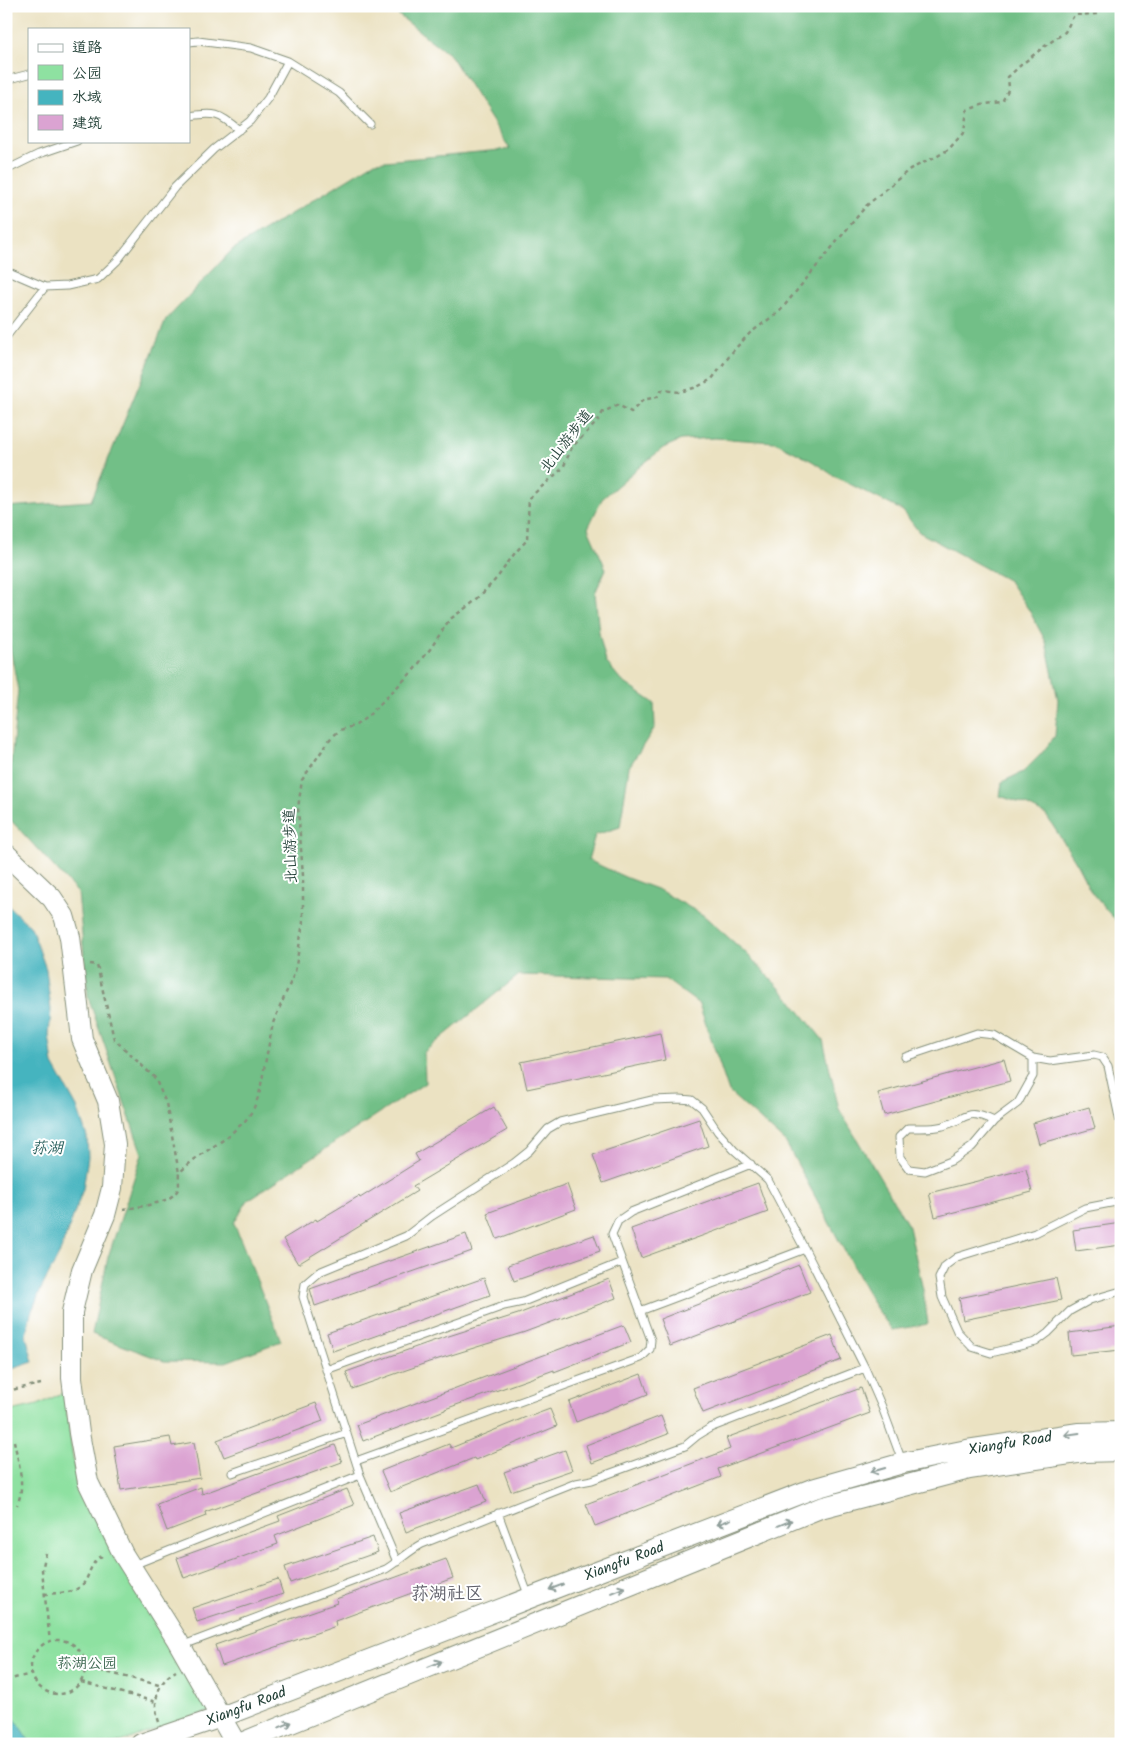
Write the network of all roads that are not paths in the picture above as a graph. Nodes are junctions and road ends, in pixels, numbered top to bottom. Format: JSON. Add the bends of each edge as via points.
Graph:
{"nodes":[{"id":1,"x":190,"y":42,"type":"edge"},
{"id":2,"x":288,"y":61,"type":"junction"},
{"id":3,"x":28,"y":74,"type":"edge"},
{"id":4,"x":6,"y":80,"type":"edge"},
{"id":5,"x":190,"y":116,"type":"edge"},
{"id":6,"x":370,"y":124,"type":"dead end"},
{"id":7,"x":240,"y":130,"type":"junction"},
{"id":8,"x":74,"y":142,"type":"edge"},
{"id":9,"x":6,"y":170,"type":"edge"},
{"id":10,"x":6,"y":269,"type":"edge"},
{"id":11,"x":45,"y":287,"type":"junction"},
{"id":12,"x":6,"y":338,"type":"edge"},
{"id":13,"x":6,"y":854,"type":"edge"},
{"id":14,"x":905,"y":1058,"type":"dead end"},
{"id":15,"x":1033,"y":1058,"type":"junction"},
{"id":16,"x":994,"y":1121,"type":"junction"},
{"id":17,"x":1121,"y":1127,"type":"edge"},
{"id":18,"x":751,"y":1164,"type":"junction"},
{"id":19,"x":1121,"y":1201,"type":"edge"},
{"id":20,"x":805,"y":1250,"type":"junction"},
{"id":21,"x":622,"y":1262,"type":"junction"},
{"id":22,"x":1121,"y":1291,"type":"edge"},
{"id":23,"x":640,"y":1311,"type":"junction"},
{"id":24,"x":865,"y":1368,"type":"junction"},
{"id":25,"x":326,"y":1370,"type":"junction"},
{"id":26,"x":1121,"y":1432,"type":"edge"},
{"id":27,"x":346,"y":1433,"type":"junction"},
{"id":28,"x":1121,"y":1451,"type":"edge"},
{"id":29,"x":356,"y":1461,"type":"junction"},
{"id":30,"x":902,"y":1463,"type":"junction"},
{"id":31,"x":232,"y":1473,"type":"dead end"},
{"id":32,"x":360,"y":1475,"type":"junction"},
{"id":33,"x":498,"y":1513,"type":"junction"},
{"id":34,"x":397,"y":1562,"type":"junction"},
{"id":35,"x":130,"y":1565,"type":"junction"},
{"id":36,"x":530,"y":1598,"type":"junction"},
{"id":37,"x":185,"y":1654,"type":"junction"},
{"id":38,"x":221,"y":1717,"type":"junction"},
{"id":39,"x":141,"y":1744,"type":"edge"},
{"id":40,"x":238,"y":1744,"type":"edge"}],
"edges":[{"from":1,"to":2,"type":"lane","via":[[251,48]]},
{"from":2,"to":6,"type":"lane","via":[[339,93]]},
{"from":2,"to":7,"type":"lane","via":[[268,98]]},
{"from":3,"to":4,"type":"lane"},
{"from":5,"to":7,"type":"lane","via":[[216,113]]},
{"from":7,"to":11,"type":"lane","via":[[214,149],[175,186],[117,261],[98,279]]},
{"from":8,"to":9,"type":"lane"},
{"from":10,"to":11,"type":"lane"},
{"from":11,"to":12,"type":"lane"},
{"from":13,"to":35,"type":"main road","via":[[52,898],[64,916],[70,937],[82,1038],[108,1101],[115,1144],[112,1188],[105,1215],[82,1270],[72,1312],[72,1378],[88,1482]]},
{"from":14,"to":15,"type":"lane","via":[[977,1033],[994,1035]]},
{"from":15,"to":16,"type":"lane","via":[[1033,1076],[1018,1103]]},
{"from":15,"to":17,"type":"lane","via":[[1050,1061],[1094,1055],[1102,1057],[1108,1066]]},
{"from":16,"to":16,"type":"lane","via":[[972,1147],[951,1161],[925,1171],[909,1169],[900,1157],[899,1137],[908,1128],[943,1127],[965,1116],[979,1114]]},
{"from":18,"to":20,"type":"lane","via":[[768,1180]]},
{"from":18,"to":21,"type":"lane","via":[[631,1212],[618,1221],[612,1234]]},
{"from":18,"to":25,"type":"lane","via":[[734,1150],[702,1108],[692,1100],[652,1100],[560,1122],[548,1129],[514,1163],[406,1236],[319,1272],[305,1284],[303,1297]]},
{"from":19,"to":22,"type":"lane","via":[[1085,1208],[1036,1234],[957,1257],[945,1266],[939,1278],[942,1297],[957,1331],[972,1347],[991,1353],[1036,1342],[1070,1311],[1090,1300]]},
{"from":20,"to":23,"type":"lane"},
{"from":20,"to":24,"type":"lane"},
{"from":21,"to":23,"type":"lane"},
{"from":21,"to":25,"type":"lane","via":[[523,1302]]},
{"from":23,"to":29,"type":"lane","via":[[651,1340],[650,1349],[641,1358]]},
{"from":24,"to":30,"type":"lane"},
{"from":24,"to":33,"type":"lane","via":[[710,1428],[685,1446]]},
{"from":25,"to":27,"type":"lane"},
{"from":26,"to":30,"type":"main road","name":"Xiangfu Road","one_way":true,"via":[[1079,1433]]},
{"from":27,"to":29,"type":"lane"},
{"from":27,"to":31,"type":"lane"},
{"from":40,"to":28,"type":"main road","name":"Xiangfu Road","one_way":true,"via":[[820,1508],[969,1469],[1084,1452]]},
{"from":29,"to":32,"type":"lane"},
{"from":30,"to":36,"type":"main road","name":"Xiangfu Road","one_way":true,"via":[[812,1489]]},
{"from":32,"to":34,"type":"lane"},
{"from":32,"to":35,"type":"lane"},
{"from":33,"to":34,"type":"lane","via":[[422,1544]]},
{"from":33,"to":36,"type":"lane"},
{"from":34,"to":37,"type":"lane"},
{"from":35,"to":37,"type":"main road"},
{"from":36,"to":38,"type":"main road","name":"Xiangfu Road"},
{"from":37,"to":38,"type":"main road"},
{"from":38,"to":39,"type":"main road","name":"Xiangfu Road"},
{"from":38,"to":40,"type":"main road"}]}
